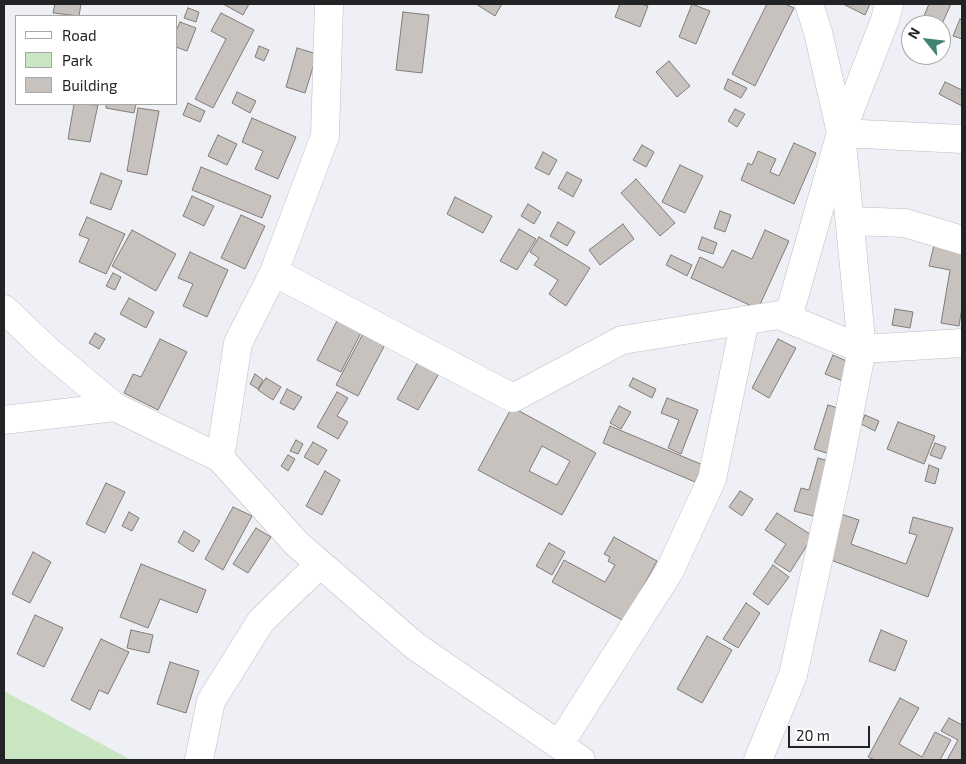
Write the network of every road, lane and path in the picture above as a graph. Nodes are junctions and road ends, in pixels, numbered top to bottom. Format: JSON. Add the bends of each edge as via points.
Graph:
{"nodes":[{"id":1,"x":330,"y":4,"type":"edge"},
{"id":2,"x":809,"y":4,"type":"edge"},
{"id":3,"x":888,"y":4,"type":"edge"},
{"id":4,"x":841,"y":132,"type":"junction"},
{"id":5,"x":962,"y":139,"type":"edge"},
{"id":6,"x":850,"y":221,"type":"junction"},
{"id":7,"x":962,"y":240,"type":"edge"},
{"id":8,"x":274,"y":272,"type":"junction"},
{"id":9,"x":4,"y":310,"type":"edge"},
{"id":10,"x":788,"y":318,"type":"junction"},
{"id":11,"x":745,"y":320,"type":"junction"},
{"id":12,"x":962,"y":344,"type":"edge"},
{"id":13,"x":862,"y":349,"type":"junction"},
{"id":14,"x":115,"y":408,"type":"junction"},
{"id":15,"x":4,"y":420,"type":"edge"},
{"id":16,"x":220,"y":458,"type":"junction"},
{"id":17,"x":320,"y":564,"type":"junction"},
{"id":18,"x":570,"y":753,"type":"edge"},
{"id":19,"x":199,"y":760,"type":"edge"},
{"id":20,"x":758,"y":760,"type":"edge"}],
"edges":[{"from":1,"to":8,"type":"street","via":[[325,136]]},
{"from":2,"to":4,"type":"street"},
{"from":3,"to":4,"type":"street","via":[[886,20]]},
{"from":4,"to":5,"type":"street"},
{"from":4,"to":6,"type":"street"},
{"from":4,"to":10,"type":"street"},
{"from":6,"to":7,"type":"street","via":[[905,223]]},
{"from":6,"to":13,"type":"street"},
{"from":8,"to":11,"type":"street","via":[[513,398],[622,340]]},
{"from":8,"to":16,"type":"street","via":[[238,343]]},
{"from":9,"to":14,"type":"street"},
{"from":10,"to":11,"type":"street","via":[[779,314]]},
{"from":10,"to":13,"type":"street"},
{"from":11,"to":18,"type":"street","via":[[712,478],[669,572]]},
{"from":12,"to":13,"type":"street"},
{"from":13,"to":20,"type":"street","via":[[793,675]]},
{"from":14,"to":15,"type":"street"},
{"from":14,"to":16,"type":"street"},
{"from":16,"to":17,"type":"street","via":[[297,544]]},
{"from":17,"to":18,"type":"street","via":[[415,646]]},
{"from":17,"to":19,"type":"street","via":[[261,621],[212,701]]}]}
